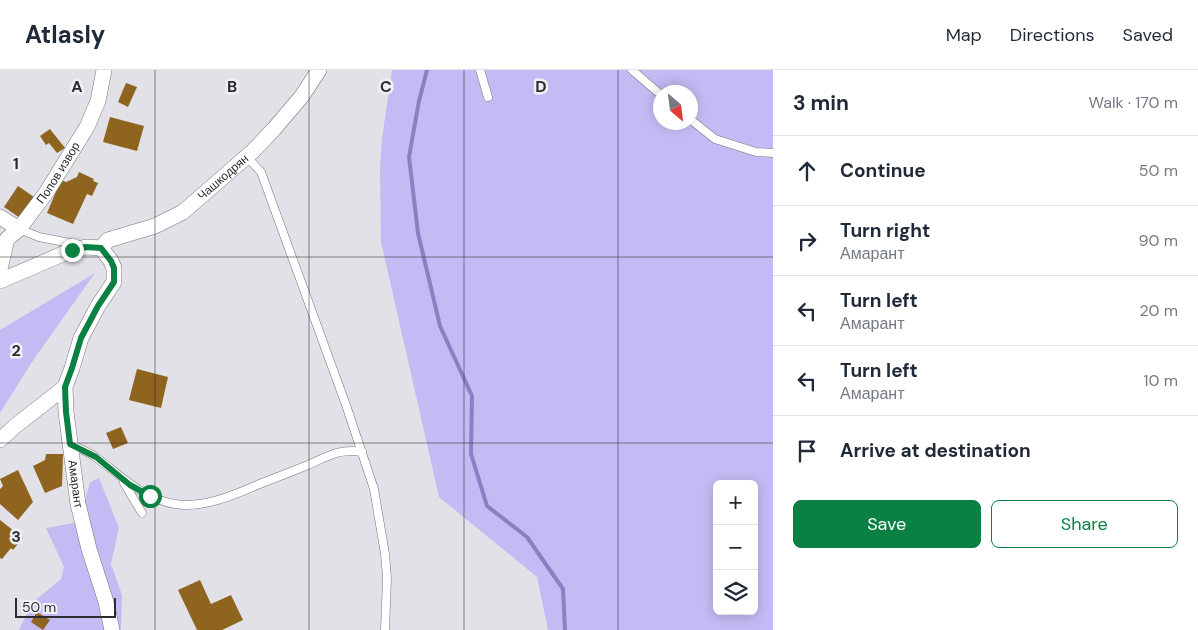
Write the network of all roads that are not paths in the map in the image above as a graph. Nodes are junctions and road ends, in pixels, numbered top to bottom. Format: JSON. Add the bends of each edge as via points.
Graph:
{"nodes":[{"id":1,"x":104,"y":70,"type":"edge"},
{"id":2,"x":319,"y":70,"type":"edge"},
{"id":3,"x":480,"y":70,"type":"edge"},
{"id":4,"x":632,"y":70,"type":"edge"},
{"id":5,"x":653,"y":88,"type":"edge"},
{"id":6,"x":488,"y":97,"type":"dead end"},
{"id":7,"x":698,"y":126,"type":"edge"},
{"id":8,"x":773,"y":153,"type":"edge"},
{"id":9,"x":246,"y":156,"type":"junction"},
{"id":10,"x":0,"y":217,"type":"edge"},
{"id":11,"x":19,"y":229,"type":"junction"},
{"id":12,"x":94,"y":248,"type":"junction"},
{"id":13,"x":0,"y":269,"type":"edge"},
{"id":14,"x":0,"y":281,"type":"edge"},
{"id":15,"x":65,"y":387,"type":"junction"},
{"id":16,"x":0,"y":440,"type":"edge"},
{"id":17,"x":70,"y":444,"type":"junction"},
{"id":18,"x":362,"y":452,"type":"junction"},
{"id":19,"x":122,"y":479,"type":"junction"},
{"id":20,"x":142,"y":513,"type":"dead end"},
{"id":21,"x":112,"y":630,"type":"edge"},
{"id":22,"x":385,"y":630,"type":"edge"}],
"edges":[{"from":1,"to":11,"type":"street","name":"Попов извор","via":[[98,101],[87,127]]},
{"from":2,"to":9,"type":"street","name":"Чашкодрян","via":[[274,129]]},
{"from":3,"to":6,"type":"lane"},
{"from":4,"to":5,"type":"lane"},
{"from":7,"to":8,"type":"lane","via":[[715,140],[756,152]]},
{"from":9,"to":12,"type":"street","name":"Чашкодрян","via":[[182,212],[156,226],[108,240]]},
{"from":9,"to":18,"type":"lane","via":[[261,172]]},
{"from":10,"to":11,"type":"street"},
{"from":11,"to":12,"type":"lane","via":[[39,237]]},
{"from":11,"to":13,"type":"street","name":"Попов извор","via":[[7,239]]},
{"from":12,"to":14,"type":"street","via":[[72,250]]},
{"from":12,"to":15,"type":"street","name":"Амарант","via":[[111,261],[114,282],[81,338]]},
{"from":15,"to":16,"type":"street"},
{"from":15,"to":17,"type":"street","name":"Амарант"},
{"from":17,"to":19,"type":"lane","via":[[96,457]]},
{"from":17,"to":21,"type":"street","name":"Амарант","via":[[78,504]]},
{"from":18,"to":19,"type":"lane","via":[[343,450],[230,497],[203,503],[175,504],[150,496]]},
{"from":18,"to":22,"type":"lane","via":[[374,488],[385,554]]},
{"from":19,"to":20,"type":"lane"}]}
